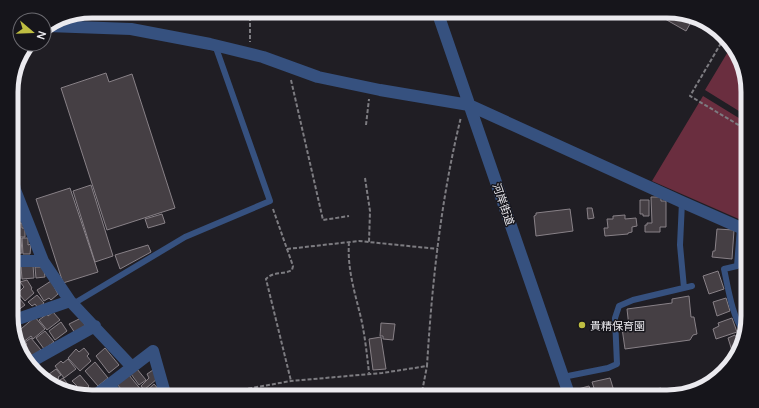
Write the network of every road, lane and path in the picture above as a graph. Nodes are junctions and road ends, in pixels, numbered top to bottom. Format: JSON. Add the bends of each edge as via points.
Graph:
{"nodes":[{"id":1,"x":250,"y":18,"type":"edge"},
{"id":2,"x":439,"y":18,"type":"edge"},
{"id":3,"x":73,"y":21,"type":"edge"},
{"id":4,"x":721,"y":42,"type":"edge"},
{"id":5,"x":215,"y":45,"type":"junction"},
{"id":6,"x":250,"y":54,"type":"junction"},
{"id":7,"x":290,"y":66,"type":"junction"},
{"id":8,"x":370,"y":88,"type":"junction"},
{"id":9,"x":469,"y":105,"type":"junction"},
{"id":10,"x":366,"y":125,"type":"dead end"},
{"id":11,"x":741,"y":126,"type":"edge"},
{"id":12,"x":365,"y":178,"type":"dead end"},
{"id":13,"x":18,"y":198,"type":"edge"},
{"id":14,"x":270,"y":201,"type":"junction"},
{"id":15,"x":682,"y":202,"type":"junction"},
{"id":16,"x":18,"y":216,"type":"edge"},
{"id":17,"x":25,"y":216,"type":"junction"},
{"id":18,"x":349,"y":216,"type":"dead end"},
{"id":19,"x":741,"y":229,"type":"edge"},
{"id":20,"x":348,"y":242,"type":"junction"},
{"id":21,"x":369,"y":242,"type":"junction"},
{"id":22,"x":741,"y":245,"type":"edge"},
{"id":23,"x":287,"y":249,"type":"junction"},
{"id":24,"x":438,"y":249,"type":"junction"},
{"id":25,"x":18,"y":261,"type":"edge"},
{"id":26,"x":43,"y":261,"type":"junction"},
{"id":27,"x":692,"y":286,"type":"dead end"},
{"id":28,"x":684,"y":288,"type":"junction"},
{"id":29,"x":71,"y":303,"type":"junction"},
{"id":30,"x":18,"y":319,"type":"edge"},
{"id":31,"x":740,"y":325,"type":"edge"},
{"id":32,"x":95,"y":326,"type":"junction"},
{"id":33,"x":33,"y":361,"type":"edge"},
{"id":34,"x":427,"y":366,"type":"junction"},
{"id":35,"x":132,"y":367,"type":"junction"},
{"id":36,"x":369,"y":373,"type":"junction"},
{"id":37,"x":563,"y":377,"type":"junction"},
{"id":38,"x":292,"y":381,"type":"junction"},
{"id":39,"x":109,"y":385,"type":"junction"},
{"id":40,"x":103,"y":390,"type":"edge"},
{"id":41,"x":113,"y":390,"type":"edge"},
{"id":42,"x":164,"y":390,"type":"edge"},
{"id":43,"x":241,"y":390,"type":"edge"},
{"id":44,"x":422,"y":390,"type":"edge"},
{"id":45,"x":568,"y":390,"type":"edge"}],
"edges":[{"from":1,"to":6,"type":"path"},
{"from":2,"to":9,"type":"street","name":"河岸街道"},
{"from":3,"to":5,"type":"street"},
{"from":4,"to":11,"type":"path","via":[[690,96]]},
{"from":5,"to":6,"type":"street"},
{"from":5,"to":14,"type":"lane"},
{"from":6,"to":7,"type":"street"},
{"from":7,"to":8,"type":"street","via":[[318,77]]},
{"from":7,"to":18,"type":"path","via":[[323,220]]},
{"from":8,"to":9,"type":"street"},
{"from":8,"to":10,"type":"path"},
{"from":9,"to":15,"type":"street"},
{"from":9,"to":24,"type":"path","via":[[461,118],[445,196]]},
{"from":9,"to":37,"type":"street","name":"河岸街道"},
{"from":12,"to":21,"type":"path","via":[[370,211]]},
{"from":13,"to":17,"type":"street"},
{"from":14,"to":23,"type":"path"},
{"from":14,"to":29,"type":"lane","via":[[185,237]]},
{"from":15,"to":19,"type":"street"},
{"from":15,"to":28,"type":"lane","via":[[680,245]]},
{"from":16,"to":17,"type":"street"},
{"from":17,"to":26,"type":"street"},
{"from":20,"to":21,"type":"path"},
{"from":20,"to":23,"type":"path"},
{"from":20,"to":36,"type":"path","via":[[350,273],[365,335]]},
{"from":21,"to":24,"type":"path"},
{"from":22,"to":31,"type":"lane","via":[[737,266],[724,268]]},
{"from":23,"to":38,"type":"path","via":[[292,270],[270,275],[266,280]]},
{"from":24,"to":34,"type":"path"},
{"from":25,"to":26,"type":"street"},
{"from":26,"to":29,"type":"street"},
{"from":27,"to":28,"type":"lane"},
{"from":28,"to":37,"type":"lane","via":[[633,300],[619,306],[615,318],[617,364]]},
{"from":29,"to":30,"type":"street"},
{"from":29,"to":32,"type":"street"},
{"from":32,"to":33,"type":"street"},
{"from":32,"to":35,"type":"street"},
{"from":34,"to":36,"type":"path"},
{"from":34,"to":44,"type":"path"},
{"from":35,"to":39,"type":"street"},
{"from":35,"to":42,"type":"street","via":[[153,351]]},
{"from":36,"to":38,"type":"path"},
{"from":37,"to":45,"type":"street","name":"河岸街道"},
{"from":38,"to":43,"type":"path"},
{"from":39,"to":40,"type":"street"},
{"from":39,"to":41,"type":"street"}]}
